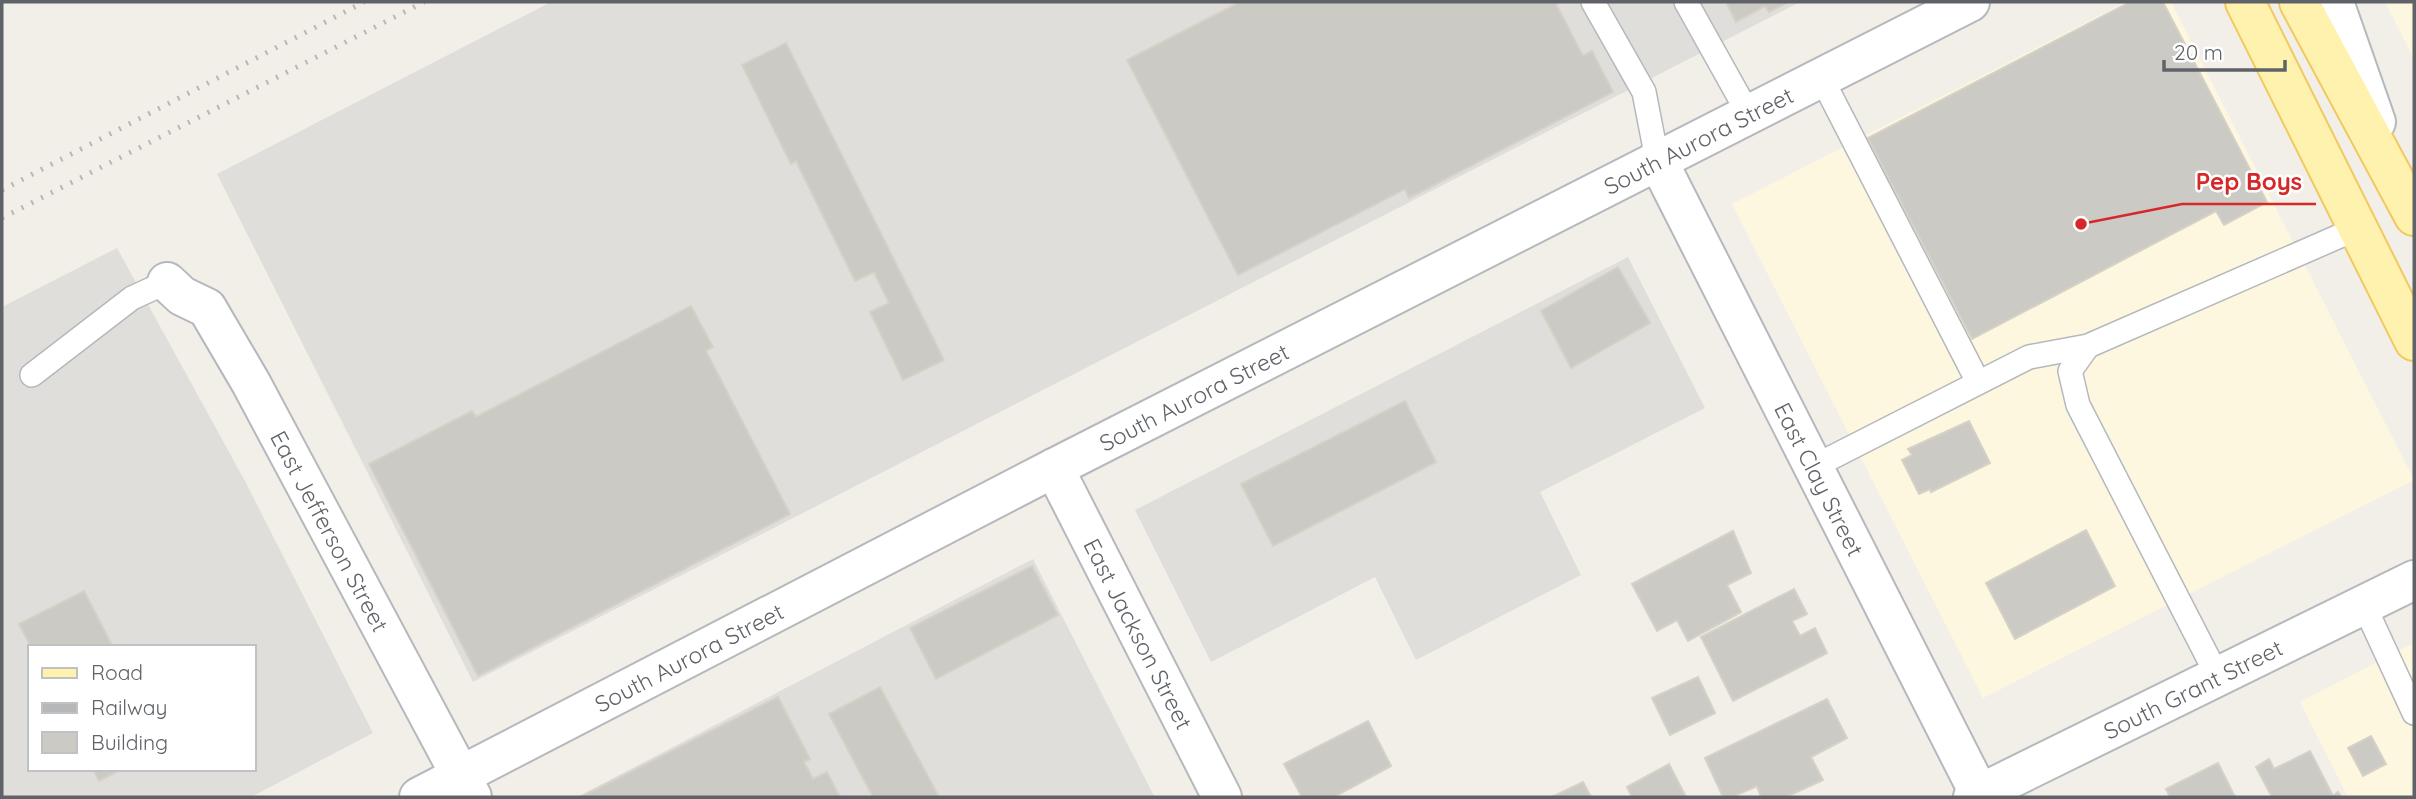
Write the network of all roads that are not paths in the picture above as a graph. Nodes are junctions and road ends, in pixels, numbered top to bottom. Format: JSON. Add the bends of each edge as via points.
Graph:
{"nodes":[{"id":1,"x":1593,"y":2,"type":"edge"},
{"id":2,"x":1686,"y":2,"type":"edge"},
{"id":3,"x":1970,"y":2,"type":"edge"},
{"id":4,"x":2245,"y":2,"type":"edge"},
{"id":5,"x":2299,"y":2,"type":"edge"},
{"id":6,"x":2334,"y":2,"type":"edge"},
{"id":7,"x":1821,"y":77,"type":"junction"},
{"id":8,"x":1748,"y":114,"type":"junction"},
{"id":9,"x":1657,"y":159,"type":"junction"},
{"id":10,"x":2406,"y":201,"type":"edge"},
{"id":11,"x":2358,"y":228,"type":"junction"},
{"id":12,"x":167,"y":282,"type":"joint"},
{"id":13,"x":2414,"y":341,"type":"edge"},
{"id":14,"x":2088,"y":346,"type":"junction"},
{"id":15,"x":32,"y":375,"type":"dead end"},
{"id":16,"x":1978,"y":382,"type":"junction"},
{"id":17,"x":1813,"y":467,"type":"junction"},
{"id":18,"x":1054,"y":468,"type":"junction"},
{"id":19,"x":2414,"y":580,"type":"edge"},
{"id":20,"x":2364,"y":605,"type":"junction"},
{"id":21,"x":2218,"y":677,"type":"junction"},
{"id":22,"x":2414,"y":713,"type":"edge"},
{"id":23,"x":467,"y":786,"type":"edge"},
{"id":24,"x":1978,"y":796,"type":"edge"},
{"id":25,"x":419,"y":797,"type":"edge"},
{"id":26,"x":1222,"y":797,"type":"edge"}],
"edges":[{"from":1,"to":9,"type":"lane","via":[[1644,92]]},
{"from":2,"to":8,"type":"lane"},
{"from":3,"to":7,"type":"street","name":"South Aurora Street"},
{"from":4,"to":11,"type":"main road"},
{"from":5,"to":10,"type":"main road"},
{"from":6,"to":10,"type":"street"},
{"from":7,"to":8,"type":"street","name":"South Aurora Street"},
{"from":7,"to":16,"type":"lane"},
{"from":8,"to":9,"type":"street","name":"South Aurora Street"},
{"from":9,"to":17,"type":"street","name":"East Clay Street"},
{"from":9,"to":18,"type":"street","name":"South Aurora Street"},
{"from":11,"to":13,"type":"main road"},
{"from":11,"to":14,"type":"lane"},
{"from":12,"to":15,"type":"lane","via":[[132,298]]},
{"from":12,"to":23,"type":"street","name":"East Jefferson Street","via":[[181,296],[207,308]]},
{"from":14,"to":16,"type":"lane","via":[[2029,358]]},
{"from":14,"to":21,"type":"lane","via":[[2070,371],[2078,405]]},
{"from":16,"to":17,"type":"lane"},
{"from":17,"to":24,"type":"street","name":"East Clay Street"},
{"from":18,"to":23,"type":"street","name":"South Aurora Street"},
{"from":18,"to":26,"type":"street","name":"East Jackson Street"},
{"from":19,"to":20,"type":"street","name":"South Grant Street"},
{"from":20,"to":21,"type":"street","name":"South Grant Street"},
{"from":20,"to":22,"type":"lane"},
{"from":21,"to":24,"type":"street","name":"South Grant Street"},
{"from":23,"to":25,"type":"street","name":"South Aurora Street"}]}
